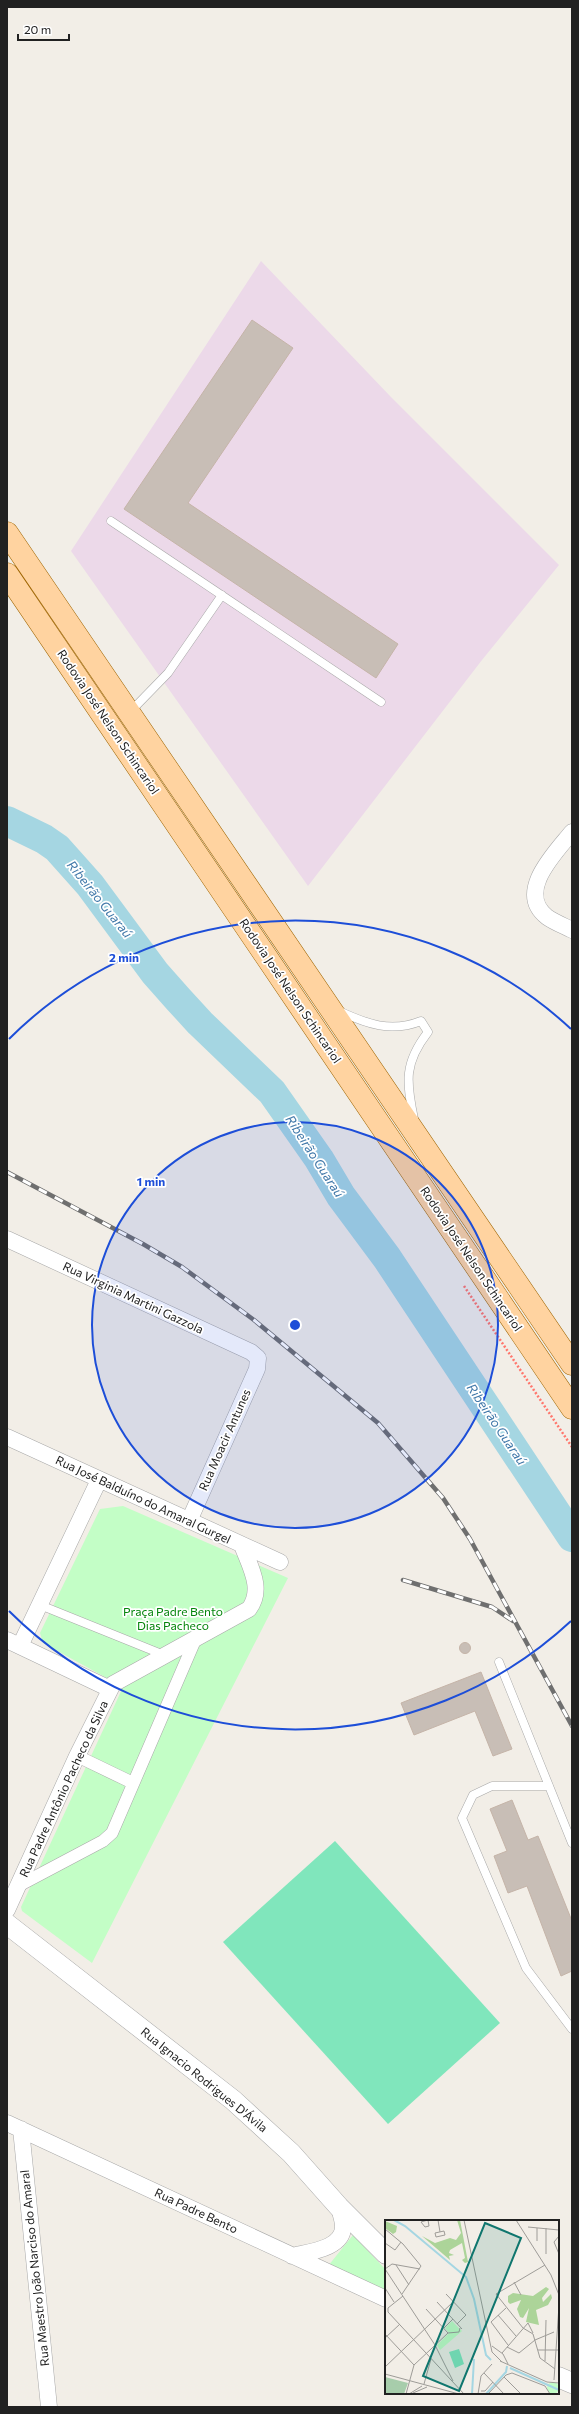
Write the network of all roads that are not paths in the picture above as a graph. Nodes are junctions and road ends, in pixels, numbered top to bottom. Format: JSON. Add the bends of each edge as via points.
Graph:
{"nodes":[{"id":1,"x":111,"y":521,"type":"dead end"},
{"id":2,"x":7,"y":533,"type":"edge"},
{"id":3,"x":7,"y":574,"type":"edge"},
{"id":4,"x":222,"y":595,"type":"junction"},
{"id":5,"x":382,"y":702,"type":"dead end"},
{"id":6,"x":129,"y":713,"type":"junction"},
{"id":7,"x":572,"y":832,"type":"edge"},
{"id":8,"x":572,"y":930,"type":"edge"},
{"id":9,"x":330,"y":1007,"type":"junction"},
{"id":10,"x":417,"y":1135,"type":"junction"},
{"id":11,"x":7,"y":1239,"type":"edge"},
{"id":12,"x":258,"y":1358,"type":"joint"},
{"id":13,"x":572,"y":1364,"type":"edge"},
{"id":14,"x":572,"y":1408,"type":"edge"},
{"id":15,"x":7,"y":1437,"type":"edge"},
{"id":16,"x":99,"y":1480,"type":"junction"},
{"id":17,"x":189,"y":1521,"type":"junction"},
{"id":18,"x":242,"y":1545,"type":"junction"},
{"id":19,"x":280,"y":1562,"type":"dead end"},
{"id":20,"x":40,"y":1605,"type":"junction"},
{"id":21,"x":196,"y":1638,"type":"junction"},
{"id":22,"x":13,"y":1643,"type":"edge"},
{"id":23,"x":164,"y":1655,"type":"junction"},
{"id":24,"x":499,"y":1662,"type":"dead end"},
{"id":25,"x":110,"y":1689,"type":"junction"},
{"id":26,"x":77,"y":1756,"type":"junction"},
{"id":27,"x":133,"y":1783,"type":"junction"},
{"id":28,"x":549,"y":1786,"type":"junction"},
{"id":29,"x":572,"y":1843,"type":"edge"},
{"id":30,"x":18,"y":1886,"type":"junction"},
{"id":31,"x":7,"y":1910,"type":"edge"},
{"id":32,"x":7,"y":1924,"type":"edge"},
{"id":33,"x":572,"y":2029,"type":"edge"},
{"id":34,"x":14,"y":2126,"type":"edge"},
{"id":35,"x":339,"y":2207,"type":"junction"},
{"id":36,"x":385,"y":2253,"type":"edge"},
{"id":37,"x":292,"y":2256,"type":"junction"},
{"id":38,"x":385,"y":2299,"type":"edge"},
{"id":39,"x":559,"y":2377,"type":"edge"},
{"id":40,"x":572,"y":2383,"type":"edge"},
{"id":41,"x":49,"y":2407,"type":"edge"}],
"edges":[{"from":1,"to":4,"type":"lane"},
{"from":2,"to":6,"type":"main road","name":"Rodovia José Nelson Schincariol"},
{"from":3,"to":14,"type":"main road","name":"Rodovia José Nelson Schincariol"},
{"from":4,"to":5,"type":"lane"},
{"from":4,"to":6,"type":"lane","via":[[168,673]]},
{"from":6,"to":9,"type":"main road","name":"Rodovia José Nelson Schincariol"},
{"from":7,"to":8,"type":"street","via":[[540,874],[535,890],[539,905],[546,916]]},
{"from":9,"to":10,"type":"main road","name":"Rodovia José Nelson Schincariol"},
{"from":9,"to":10,"type":"lane","via":[[365,1023],[384,1028],[403,1027],[421,1021],[428,1032],[412,1058],[407,1078]]},
{"from":10,"to":13,"type":"main road","name":"Rodovia José Nelson Schincariol"},
{"from":11,"to":12,"type":"street","name":"Rua Virginia Martini Gazzola"},
{"from":12,"to":17,"type":"street","name":"Rua Moacir Antunes","via":[[257,1369]]},
{"from":15,"to":16,"type":"street","name":"Rua José Balduíno do Amaral Gurgel"},
{"from":16,"to":17,"type":"street","name":"Rua José Balduíno do Amaral Gurgel"},
{"from":16,"to":20,"type":"street"},
{"from":17,"to":18,"type":"street","name":"Rua José Balduíno do Amaral Gurgel"},
{"from":18,"to":19,"type":"street","name":"Rua José Balduíno do Amaral Gurgel"},
{"from":18,"to":21,"type":"street","via":[[257,1588],[254,1602],[249,1609]]},
{"from":20,"to":22,"type":"street"},
{"from":20,"to":23,"type":"lane"},
{"from":21,"to":23,"type":"street"},
{"from":21,"to":27,"type":"street"},
{"from":22,"to":25,"type":"street"},
{"from":23,"to":25,"type":"street","via":[[113,1684]]},
{"from":24,"to":28,"type":"lane"},
{"from":25,"to":26,"type":"street","name":"Rua Padre Antônio Pacheco da Silva"},
{"from":26,"to":27,"type":"street"},
{"from":26,"to":30,"type":"street","name":"Rua Padre Antônio Pacheco da Silva"},
{"from":27,"to":30,"type":"street","via":[[112,1833],[103,1841]]},
{"from":28,"to":29,"type":"lane"},
{"from":28,"to":33,"type":"lane","via":[[492,1786],[473,1795],[462,1818],[526,1968]]},
{"from":30,"to":31,"type":"street","name":"Rua Padre Antônio Pacheco da Silva"},
{"from":32,"to":35,"type":"street","name":"Rua Ignacio Rodrigues D'Ávila","via":[[233,2100],[291,2153]]},
{"from":34,"to":37,"type":"street","name":"Rua Padre Bento"},
{"from":34,"to":41,"type":"street","name":"Rua Maestro João Narciso do Amaral"},
{"from":35,"to":36,"type":"street","name":"Rua Ignacio Rodrigues D'Ávila"},
{"from":35,"to":37,"type":"street","via":[[343,2228],[336,2242],[320,2250]]},
{"from":37,"to":38,"type":"street","name":"Rua Padre Bento"},
{"from":39,"to":40,"type":"street"}]}
